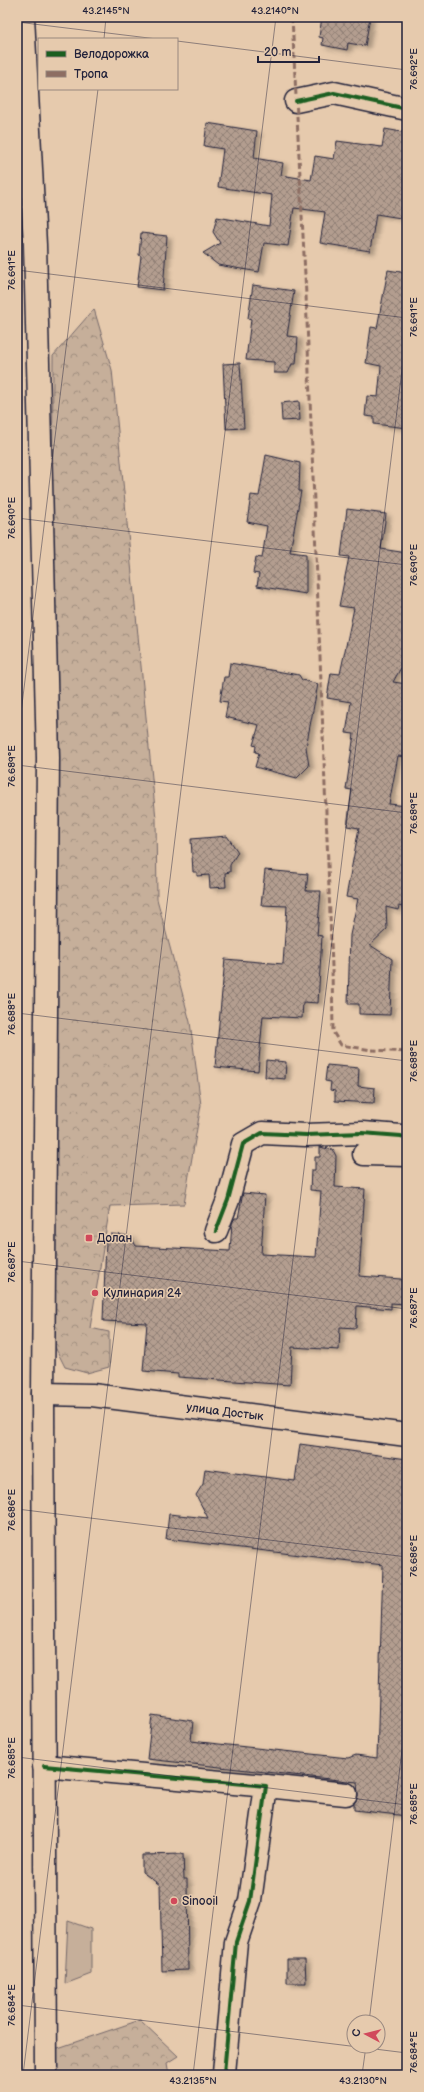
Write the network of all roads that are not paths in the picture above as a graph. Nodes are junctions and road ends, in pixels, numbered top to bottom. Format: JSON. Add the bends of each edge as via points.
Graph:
{"nodes":[{"id":1,"x":23,"y":17,"type":"edge"},
{"id":2,"x":296,"y":101,"type":"dead end"},
{"id":3,"x":407,"y":109,"type":"edge"},
{"id":4,"x":407,"y":1139,"type":"edge"},
{"id":5,"x":364,"y":1154,"type":"dead end"},
{"id":6,"x":407,"y":1155,"type":"edge"},
{"id":7,"x":216,"y":1231,"type":"dead end"},
{"id":8,"x":43,"y":1394,"type":"junction"},
{"id":9,"x":407,"y":1435,"type":"edge"},
{"id":10,"x":44,"y":1766,"type":"junction"},
{"id":11,"x":266,"y":1786,"type":"junction"},
{"id":12,"x":346,"y":1794,"type":"dead end"},
{"id":13,"x":224,"y":2073,"type":"dead end"},
{"id":14,"x":46,"y":2075,"type":"edge"}],
"edges":[{"from":1,"to":8,"type":"main road","via":[[35,245],[48,758]]},
{"from":2,"to":3,"type":"main road","via":[[334,93]]},
{"from":4,"to":7,"type":"main road","via":[[401,1136],[362,1132],[306,1135],[262,1133],[243,1144],[228,1200]]},
{"from":5,"to":6,"type":"main road"},
{"from":8,"to":9,"type":"main road","name":"улица Достык","via":[[92,1395]]},
{"from":8,"to":10,"type":"main road"},
{"from":10,"to":11,"type":"main road"},
{"from":10,"to":14,"type":"main road"},
{"from":11,"to":12,"type":"main road"},
{"from":11,"to":13,"type":"main road","via":[[250,1901],[236,1942]]}]}
